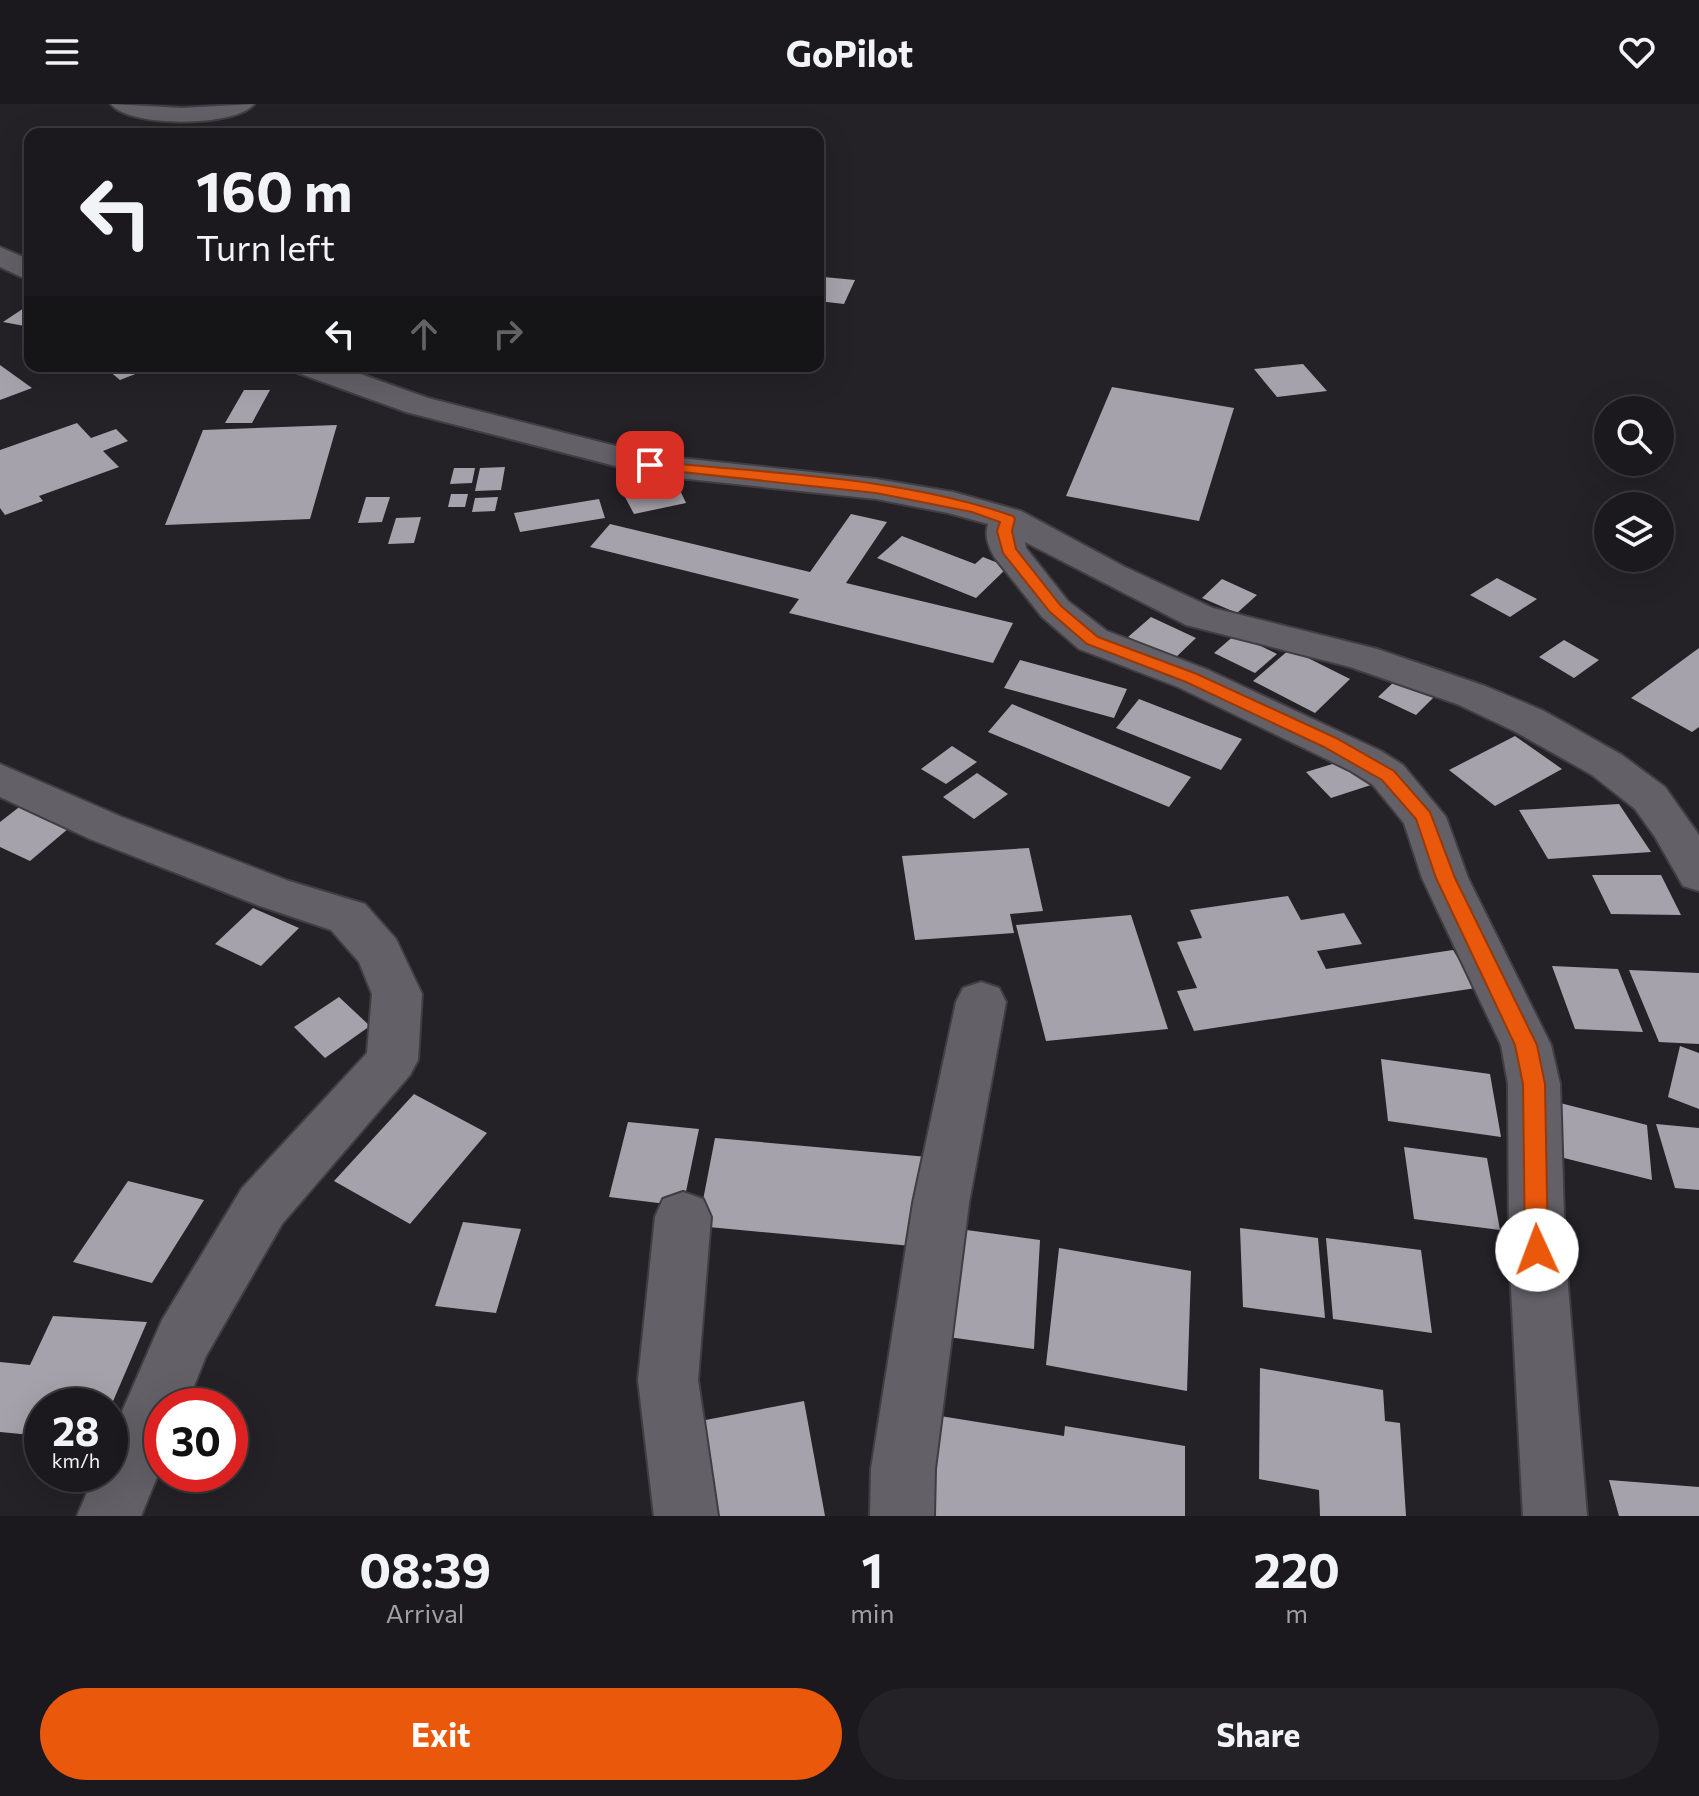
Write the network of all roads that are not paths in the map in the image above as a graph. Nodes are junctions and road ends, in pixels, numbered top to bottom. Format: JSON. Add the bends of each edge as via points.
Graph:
{"nodes":[{"id":1,"x":123,"y":104,"type":"edge"},
{"id":2,"x":242,"y":104,"type":"edge"},
{"id":3,"x":0,"y":255,"type":"edge"},
{"id":4,"x":24,"y":269,"type":"edge"},
{"id":5,"x":326,"y":372,"type":"edge"},
{"id":6,"x":1008,"y":519,"type":"junction"},
{"id":7,"x":0,"y":779,"type":"edge"},
{"id":8,"x":1699,"y":874,"type":"edge"},
{"id":9,"x":981,"y":1002,"type":"dead end"},
{"id":10,"x":683,"y":1217,"type":"dead end"},
{"id":11,"x":109,"y":1516,"type":"edge"},
{"id":12,"x":686,"y":1516,"type":"edge"},
{"id":13,"x":902,"y":1516,"type":"edge"},
{"id":14,"x":1555,"y":1516,"type":"edge"}],
"edges":[{"from":1,"to":2,"type":"street","via":[[133,110],[178,113]]},
{"from":3,"to":4,"type":"street"},
{"from":5,"to":6,"type":"street","via":[[417,405],[650,465],[876,489]]},
{"from":6,"to":8,"type":"street","via":[[1200,617],[1363,658],[1529,721],[1607,765],[1650,798]]},
{"from":6,"to":14,"type":"street","via":[[1008,550],[1055,609],[1093,640],[1192,678],[1366,761],[1388,775],[1424,817],[1445,878],[1526,1045],[1534,1084],[1537,1250]]},
{"from":7,"to":11,"type":"street","via":[[106,828],[348,917],[379,952],[397,994],[392,1060],[255,1218],[183,1340]]},
{"from":9,"to":13,"type":"street","via":[[941,1203],[903,1469]]},
{"from":10,"to":12,"type":"street","via":[[668,1380]]}]}
